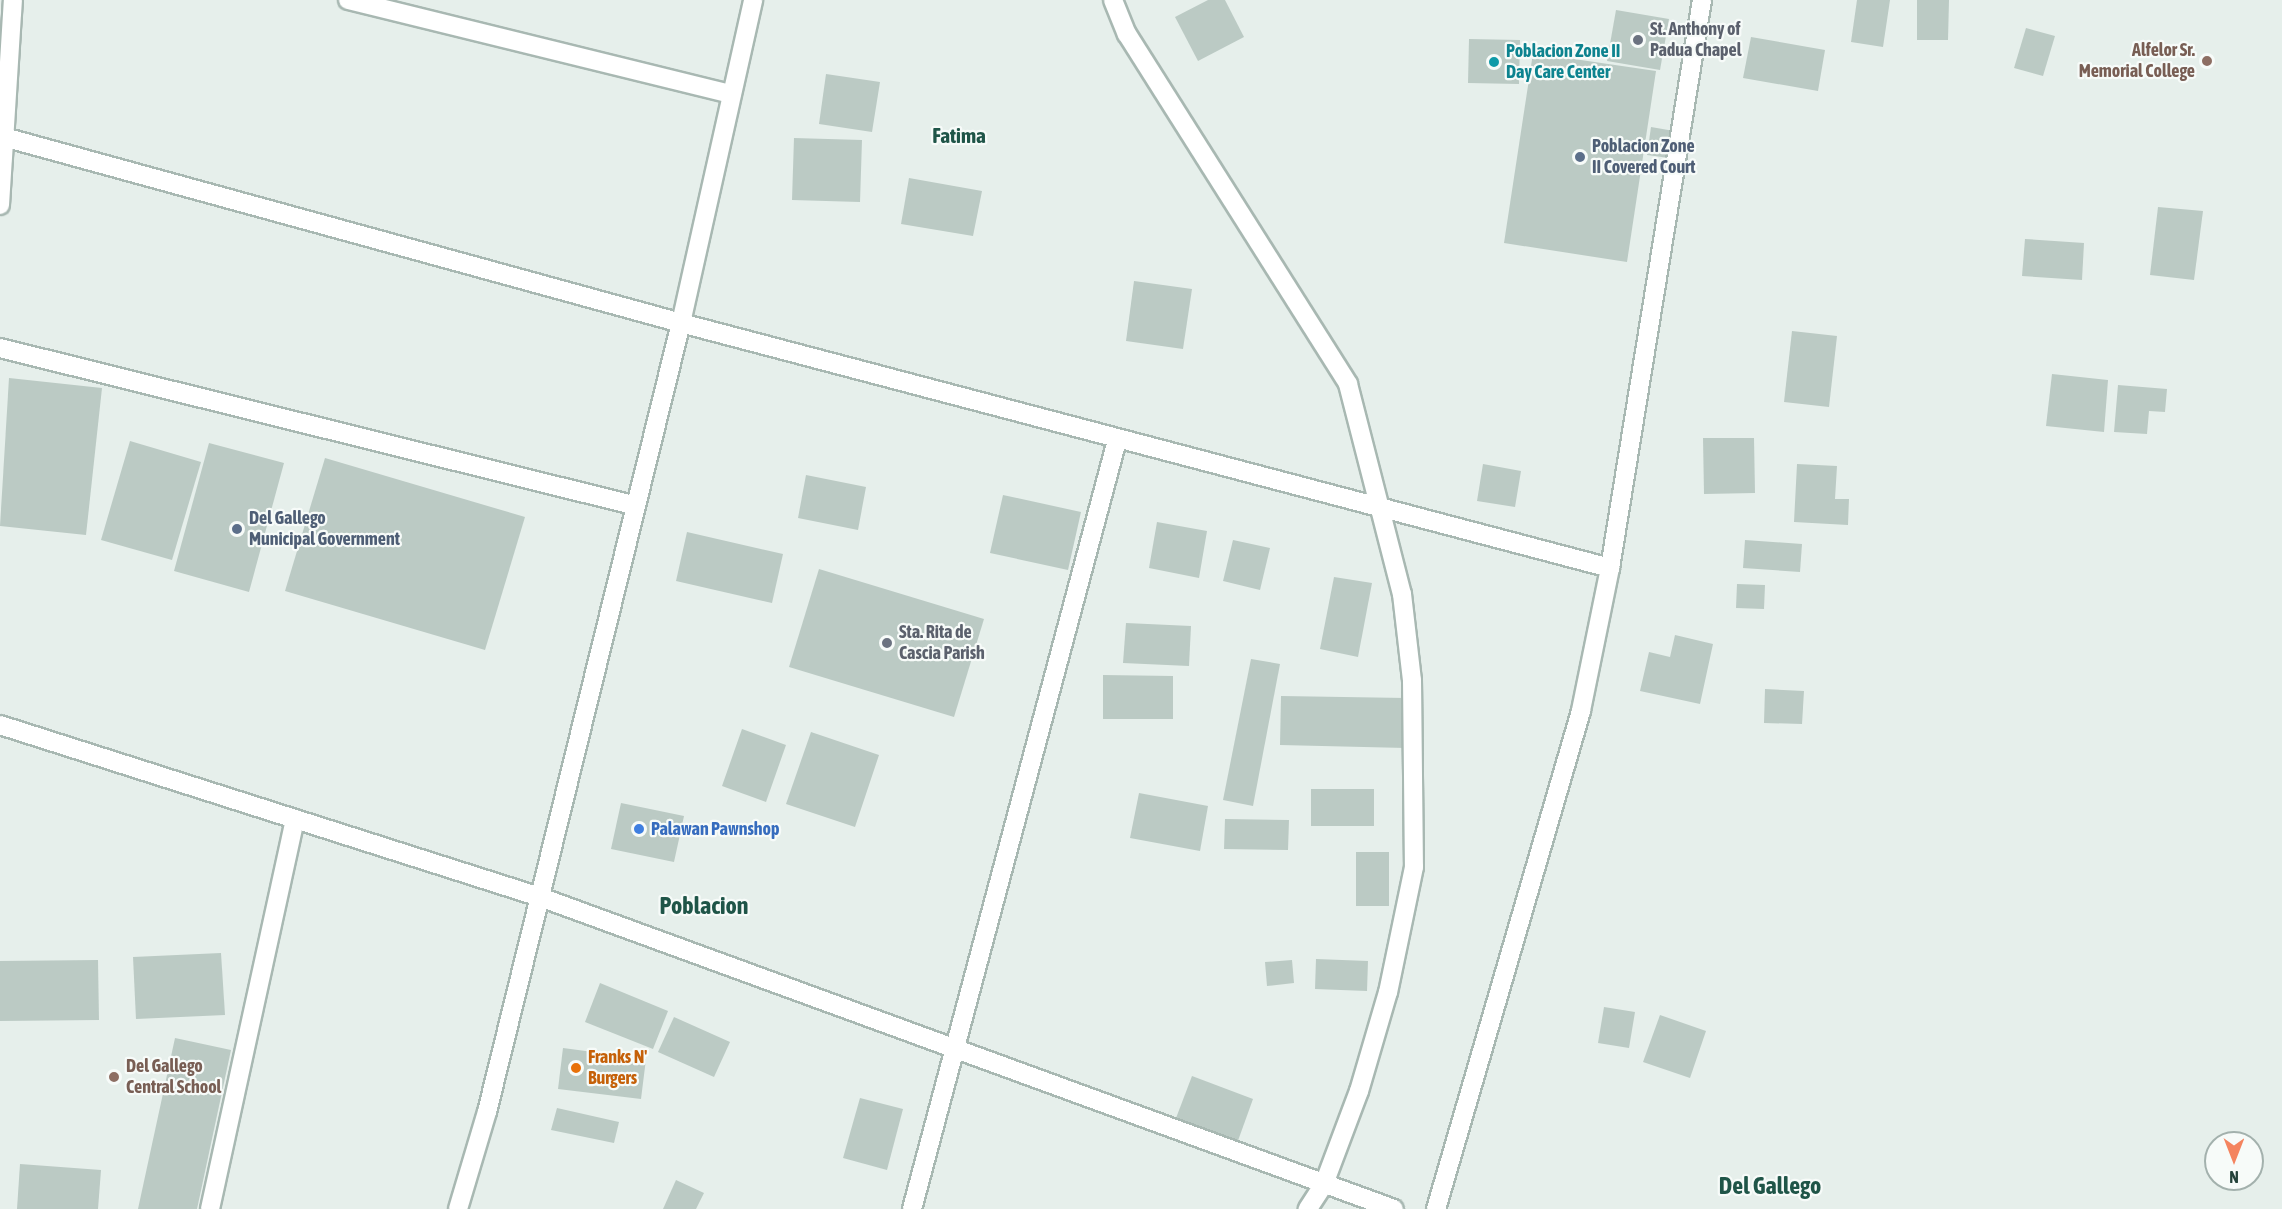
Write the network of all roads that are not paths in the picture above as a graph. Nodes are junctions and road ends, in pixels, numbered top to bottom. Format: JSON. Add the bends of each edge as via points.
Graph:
{"nodes":[{"id":1,"x":13,"y":0,"type":"edge"},
{"id":2,"x":348,"y":0,"type":"edge"},
{"id":3,"x":753,"y":0,"type":"edge"},
{"id":4,"x":1113,"y":0,"type":"edge"},
{"id":5,"x":1701,"y":0,"type":"edge"},
{"id":6,"x":732,"y":94,"type":"junction"},
{"id":7,"x":4,"y":137,"type":"edge"},
{"id":8,"x":0,"y":205,"type":"edge"},
{"id":9,"x":681,"y":323,"type":"junction"},
{"id":10,"x":0,"y":348,"type":"edge"},
{"id":11,"x":1117,"y":440,"type":"junction"},
{"id":12,"x":633,"y":505,"type":"junction"},
{"id":13,"x":1380,"y":505,"type":"junction"},
{"id":14,"x":1610,"y":568,"type":"junction"},
{"id":15,"x":0,"y":725,"type":"edge"},
{"id":16,"x":296,"y":819,"type":"junction"},
{"id":17,"x":540,"y":897,"type":"junction"},
{"id":18,"x":951,"y":1052,"type":"junction"},
{"id":19,"x":1323,"y":1184,"type":"junction"},
{"id":20,"x":210,"y":1209,"type":"edge"},
{"id":21,"x":458,"y":1209,"type":"edge"},
{"id":22,"x":912,"y":1209,"type":"edge"},
{"id":23,"x":1308,"y":1209,"type":"edge"},
{"id":24,"x":1394,"y":1209,"type":"edge"},
{"id":25,"x":1436,"y":1209,"type":"edge"}],
"edges":[{"from":1,"to":7,"type":"street"},
{"from":2,"to":6,"type":"street"},
{"from":3,"to":6,"type":"street"},
{"from":4,"to":13,"type":"street","via":[[1127,34],[1348,384]]},
{"from":5,"to":14,"type":"street"},
{"from":6,"to":9,"type":"street"},
{"from":7,"to":8,"type":"street"},
{"from":7,"to":9,"type":"street"},
{"from":9,"to":11,"type":"street"},
{"from":9,"to":12,"type":"street"},
{"from":10,"to":12,"type":"street"},
{"from":11,"to":13,"type":"street"},
{"from":11,"to":18,"type":"street"},
{"from":12,"to":17,"type":"street"},
{"from":13,"to":14,"type":"street"},
{"from":13,"to":19,"type":"street","via":[[1396,557],[1408,634],[1414,867],[1384,1003]]},
{"from":14,"to":25,"type":"street","via":[[1581,711]]},
{"from":15,"to":16,"type":"street"},
{"from":16,"to":17,"type":"street"},
{"from":16,"to":20,"type":"street"},
{"from":17,"to":18,"type":"street"},
{"from":17,"to":21,"type":"street"},
{"from":18,"to":19,"type":"street"},
{"from":18,"to":22,"type":"street"},
{"from":19,"to":23,"type":"street"},
{"from":19,"to":24,"type":"street"}]}
